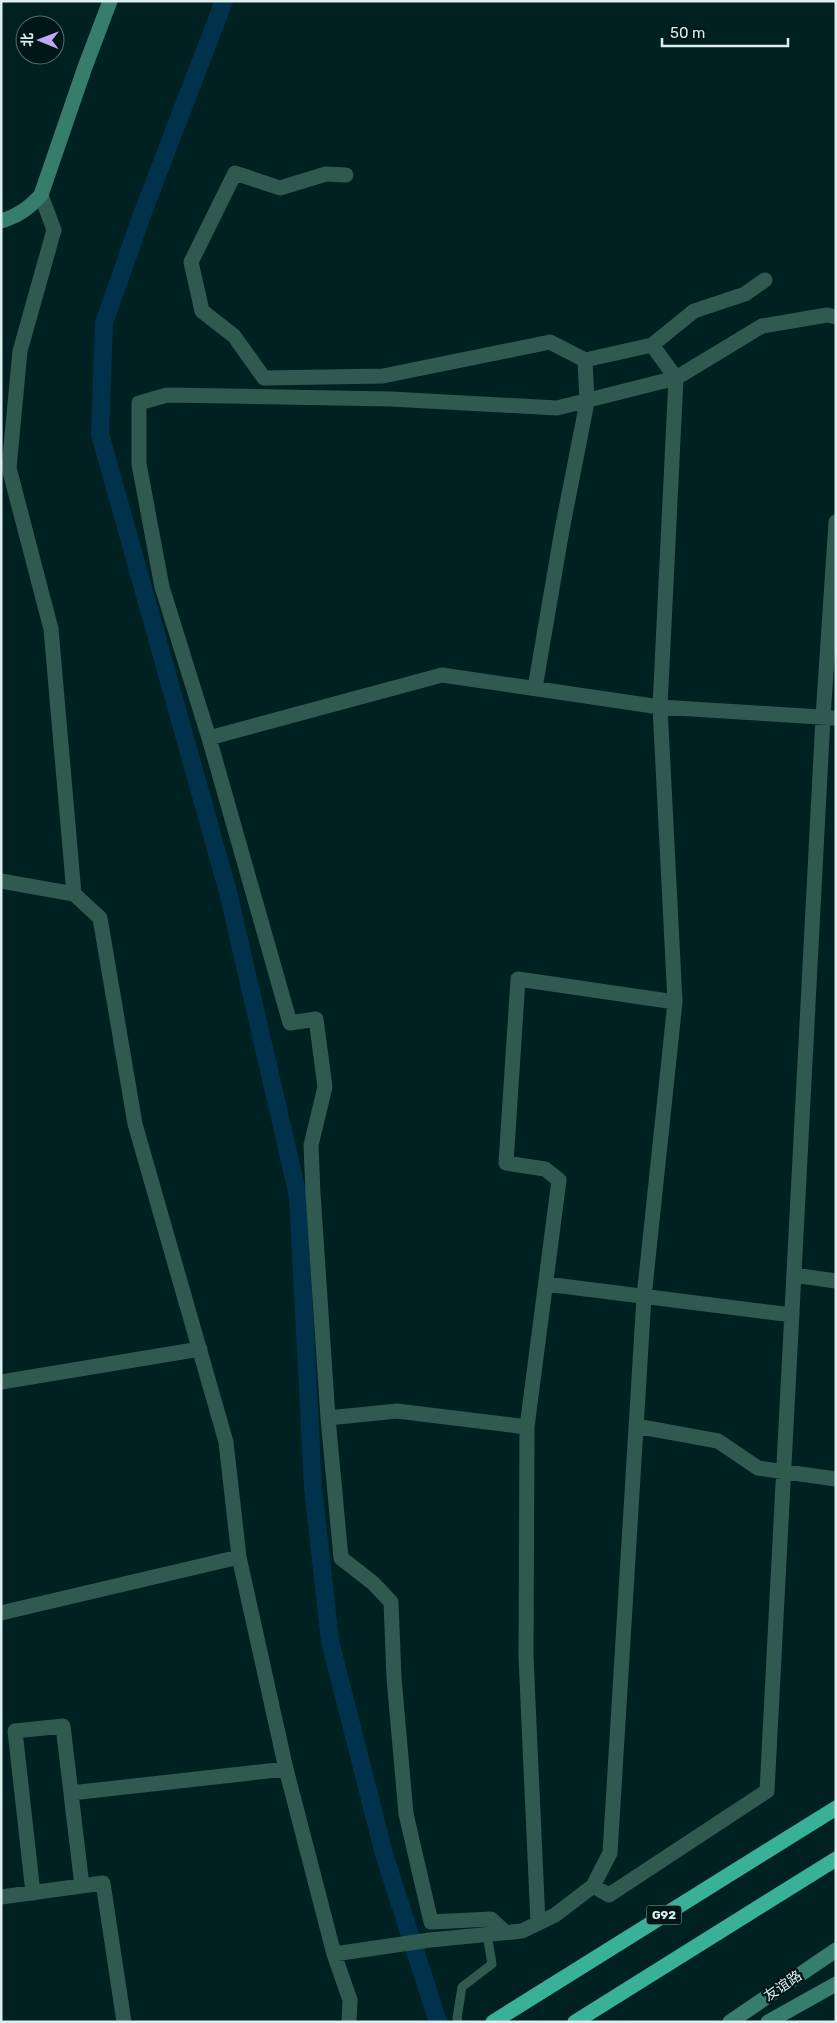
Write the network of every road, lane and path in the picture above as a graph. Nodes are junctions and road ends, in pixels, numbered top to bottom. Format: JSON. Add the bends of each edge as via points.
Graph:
{"nodes":[{"id":1,"x":110,"y":1,"type":"edge"},
{"id":2,"x":346,"y":174,"type":"dead end"},
{"id":3,"x":41,"y":194,"type":"junction"},
{"id":4,"x":1,"y":221,"type":"edge"},
{"id":5,"x":766,"y":280,"type":"dead end"},
{"id":6,"x":836,"y":317,"type":"edge"},
{"id":7,"x":652,"y":344,"type":"junction"},
{"id":8,"x":585,"y":366,"type":"junction"},
{"id":9,"x":669,"y":368,"type":"junction"},
{"id":10,"x":587,"y":396,"type":"junction"},
{"id":11,"x":836,"y":522,"type":"edge"},
{"id":12,"x":535,"y":688,"type":"junction"},
{"id":13,"x":660,"y":707,"type":"junction"},
{"id":14,"x":829,"y":717,"type":"edge"},
{"id":15,"x":209,"y":738,"type":"junction"},
{"id":16,"x":1,"y":881,"type":"edge"},
{"id":17,"x":74,"y":894,"type":"junction"},
{"id":18,"x":675,"y":1002,"type":"junction"},
{"id":19,"x":794,"y":1276,"type":"junction"},
{"id":20,"x":836,"y":1281,"type":"edge"},
{"id":21,"x":546,"y":1284,"type":"junction"},
{"id":22,"x":644,"y":1297,"type":"junction"},
{"id":23,"x":792,"y":1315,"type":"junction"},
{"id":24,"x":200,"y":1349,"type":"junction"},
{"id":25,"x":1,"y":1382,"type":"edge"},
{"id":26,"x":328,"y":1418,"type":"junction"},
{"id":27,"x":636,"y":1426,"type":"junction"},
{"id":28,"x":527,"y":1427,"type":"junction"},
{"id":29,"x":784,"y":1471,"type":"junction"},
{"id":30,"x":836,"y":1479,"type":"edge"},
{"id":31,"x":239,"y":1557,"type":"junction"},
{"id":32,"x":1,"y":1613,"type":"edge"},
{"id":33,"x":286,"y":1769,"type":"junction"},
{"id":34,"x":71,"y":1793,"type":"junction"},
{"id":35,"x":836,"y":1808,"type":"edge"},
{"id":36,"x":836,"y":1859,"type":"edge"},
{"id":37,"x":82,"y":1886,"type":"junction"},
{"id":38,"x":593,"y":1886,"type":"junction"},
{"id":39,"x":2,"y":1892,"type":"edge"},
{"id":40,"x":33,"y":1892,"type":"junction"},
{"id":41,"x":538,"y":1923,"type":"junction"},
{"id":42,"x":504,"y":1932,"type":"junction"},
{"id":43,"x":487,"y":1934,"type":"junction"},
{"id":44,"x":836,"y":1950,"type":"edge"},
{"id":45,"x":334,"y":1954,"type":"junction"},
{"id":46,"x":836,"y":1984,"type":"edge"},
{"id":47,"x":124,"y":2022,"type":"edge"},
{"id":48,"x":349,"y":2022,"type":"edge"},
{"id":49,"x":458,"y":2022,"type":"edge"},
{"id":50,"x":493,"y":2022,"type":"edge"},
{"id":51,"x":575,"y":2022,"type":"edge"},
{"id":52,"x":730,"y":2022,"type":"edge"},
{"id":53,"x":768,"y":2022,"type":"edge"}],
"edges":[{"from":1,"to":3,"type":"main road"},
{"from":2,"to":8,"type":"street","via":[[326,174],[280,188],[235,173],[191,262],[202,311],[234,336],[264,378],[384,376],[550,342]]},
{"from":3,"to":4,"type":"main road","via":[[16,216]]},
{"from":3,"to":17,"type":"street","via":[[54,230],[20,351],[9,468],[51,629]]},
{"from":5,"to":7,"type":"street","via":[[745,294],[694,311]]},
{"from":6,"to":9,"type":"street","via":[[826,315],[762,326]]},
{"from":7,"to":8,"type":"street"},
{"from":7,"to":9,"type":"street"},
{"from":8,"to":10,"type":"street"},
{"from":9,"to":10,"type":"street"},
{"from":9,"to":13,"type":"street"},
{"from":10,"to":12,"type":"street"},
{"from":10,"to":15,"type":"street","via":[[557,408],[392,399],[167,396],[139,404],[140,464],[162,587]]},
{"from":11,"to":14,"type":"street"},
{"from":12,"to":13,"type":"street"},
{"from":12,"to":15,"type":"street","via":[[442,675]]},
{"from":13,"to":14,"type":"street"},
{"from":13,"to":18,"type":"street"},
{"from":14,"to":19,"type":"street"},
{"from":15,"to":26,"type":"street","via":[[290,1023],[316,1019],[325,1087],[312,1155]]},
{"from":16,"to":17,"type":"street"},
{"from":17,"to":24,"type":"street","via":[[100,918],[135,1124]]},
{"from":18,"to":21,"type":"street","via":[[518,979],[506,1162],[545,1169],[559,1180]]},
{"from":18,"to":22,"type":"street"},
{"from":19,"to":20,"type":"street"},
{"from":19,"to":23,"type":"street"},
{"from":21,"to":22,"type":"street"},
{"from":21,"to":28,"type":"street"},
{"from":22,"to":23,"type":"street"},
{"from":22,"to":27,"type":"street"},
{"from":23,"to":29,"type":"street"},
{"from":24,"to":25,"type":"street"},
{"from":24,"to":31,"type":"street","via":[[226,1442]]},
{"from":26,"to":28,"type":"street","via":[[397,1411]]},
{"from":26,"to":42,"type":"street","via":[[341,1558],[391,1602],[406,1814],[431,1922],[491,1919]]},
{"from":27,"to":29,"type":"street","via":[[718,1441],[758,1468]]},
{"from":27,"to":38,"type":"street","via":[[610,1853]]},
{"from":28,"to":41,"type":"street","via":[[526,1657]]},
{"from":29,"to":30,"type":"street"},
{"from":29,"to":38,"type":"street","via":[[767,1791],[610,1895]]},
{"from":31,"to":32,"type":"street"},
{"from":31,"to":33,"type":"street"},
{"from":33,"to":34,"type":"street"},
{"from":33,"to":45,"type":"street"},
{"from":34,"to":37,"type":"street"},
{"from":34,"to":40,"type":"street","via":[[63,1726],[15,1731]]},
{"from":35,"to":50,"type":"highway","number":"G92"},
{"from":36,"to":51,"type":"highway"},
{"from":37,"to":40,"type":"street"},
{"from":37,"to":47,"type":"street","via":[[103,1883]]},
{"from":38,"to":41,"type":"street","via":[[555,1915]]},
{"from":39,"to":40,"type":"street"},
{"from":41,"to":42,"type":"street","via":[[522,1930]]},
{"from":42,"to":43,"type":"street"},
{"from":43,"to":45,"type":"street"},
{"from":43,"to":49,"type":"lane","via":[[492,1964],[462,1987]]},
{"from":44,"to":52,"type":"main road","name":"友谊路"},
{"from":45,"to":48,"type":"street","via":[[350,2000]]},
{"from":46,"to":53,"type":"main road","name":"友谊路"}]}
